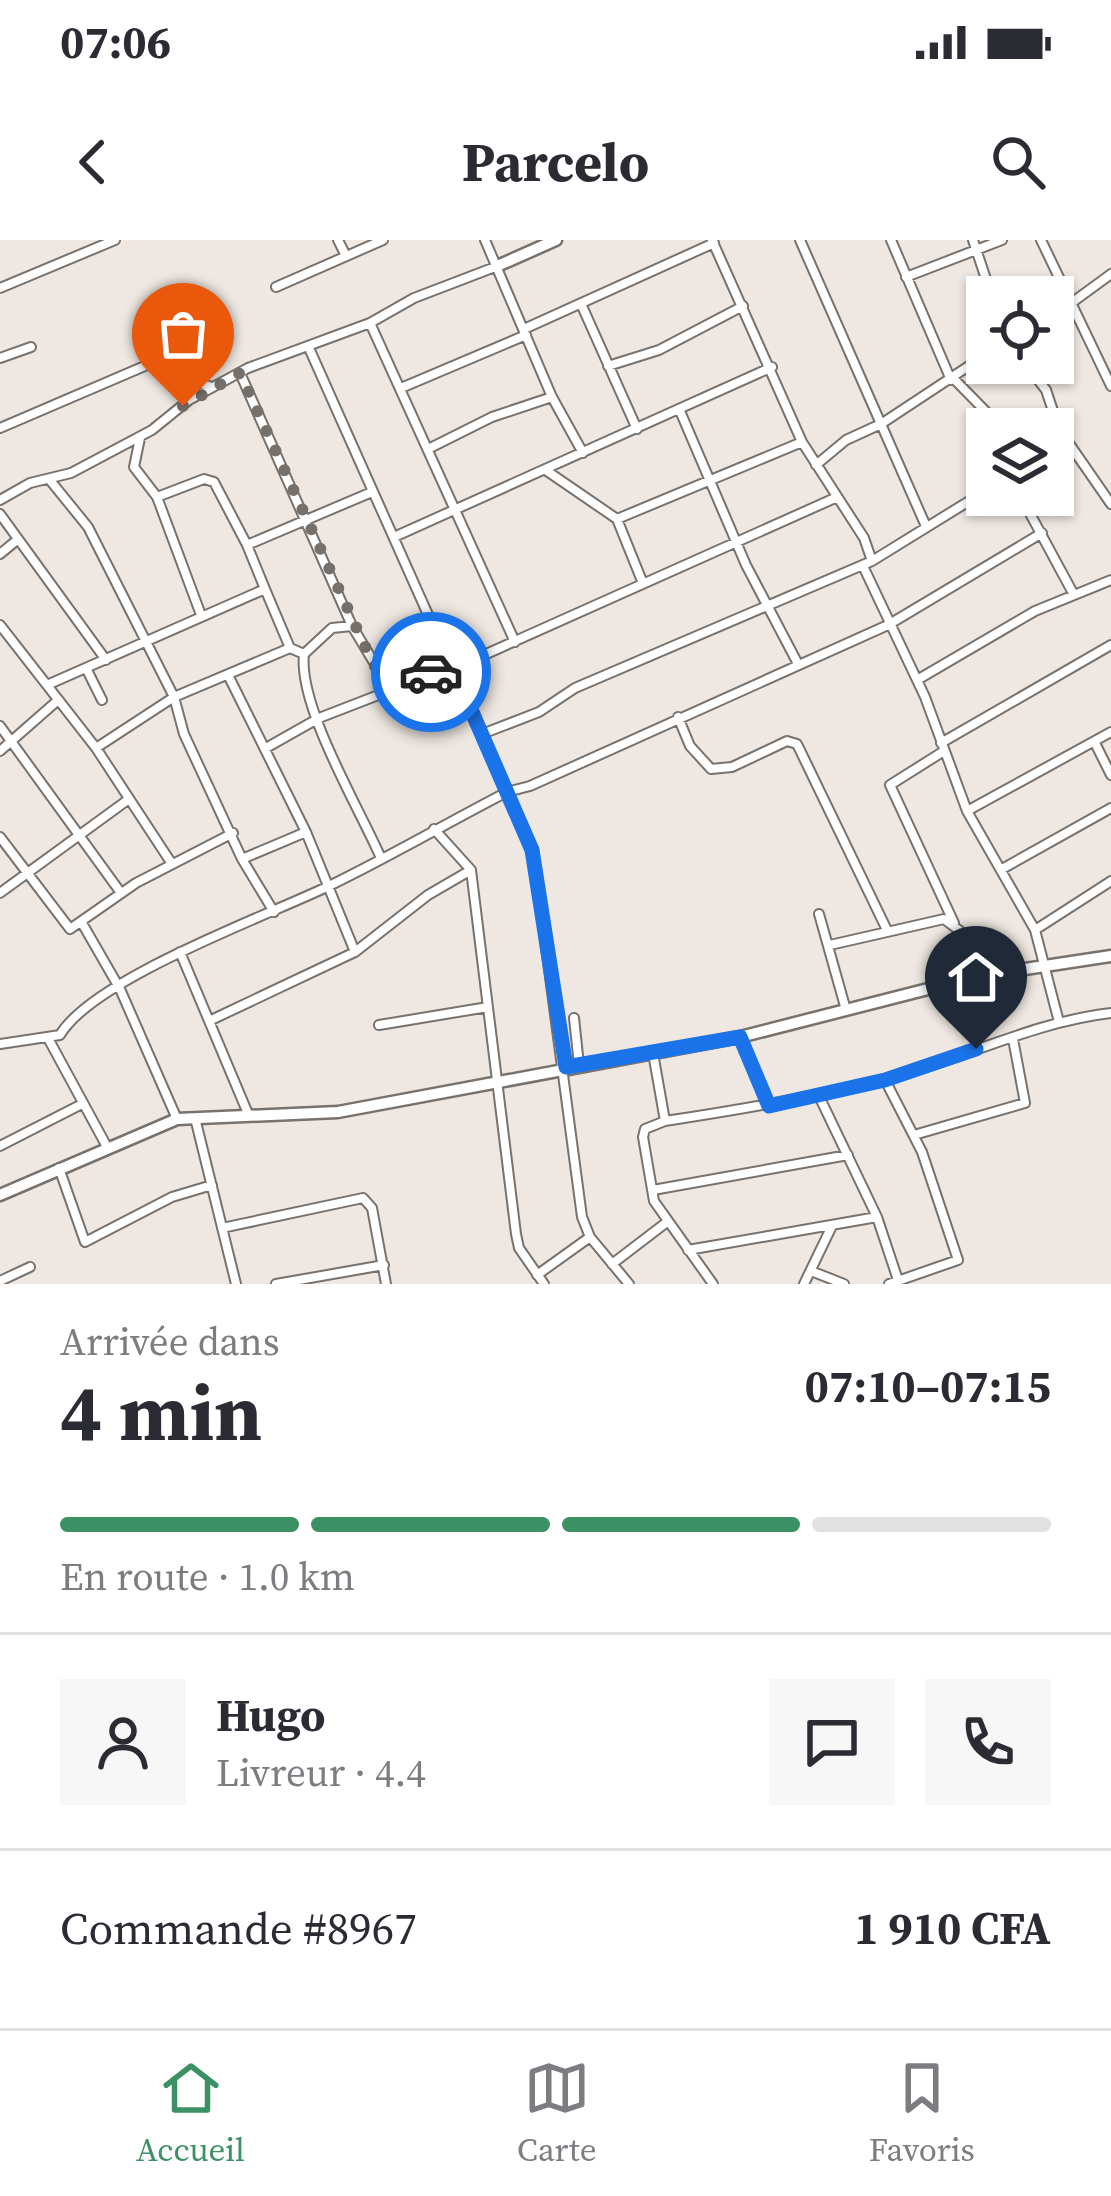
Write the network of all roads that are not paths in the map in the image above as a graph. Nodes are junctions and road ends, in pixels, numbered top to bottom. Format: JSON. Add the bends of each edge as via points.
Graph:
{"nodes":[{"id":1,"x":338,"y":240,"type":"edge"},
{"id":2,"x":383,"y":240,"type":"edge"},
{"id":3,"x":485,"y":240,"type":"edge"},
{"id":4,"x":556,"y":240,"type":"edge"},
{"id":5,"x":800,"y":240,"type":"edge"},
{"id":6,"x":891,"y":240,"type":"edge"},
{"id":7,"x":973,"y":240,"type":"edge"},
{"id":8,"x":1002,"y":240,"type":"edge"},
{"id":9,"x":1041,"y":240,"type":"edge"},
{"id":10,"x":108,"y":241,"type":"edge"},
{"id":11,"x":713,"y":242,"type":"edge"},
{"id":12,"x":974,"y":252,"type":"junction"},
{"id":13,"x":346,"y":256,"type":"junction"},
{"id":14,"x":495,"y":267,"type":"junction"},
{"id":15,"x":1111,"y":274,"type":"edge"},
{"id":16,"x":984,"y":276,"type":"edge"},
{"id":17,"x":1057,"y":276,"type":"edge"},
{"id":18,"x":906,"y":278,"type":"junction"},
{"id":19,"x":277,"y":287,"type":"dead end"},
{"id":20,"x":0,"y":288,"type":"edge"},
{"id":21,"x":1074,"y":301,"type":"edge"},
{"id":22,"x":582,"y":306,"type":"junction"},
{"id":23,"x":743,"y":306,"type":"junction"},
{"id":24,"x":1074,"y":312,"type":"edge"},
{"id":25,"x":370,"y":323,"type":"junction"},
{"id":26,"x":525,"y":332,"type":"junction"},
{"id":27,"x":31,"y":347,"type":"dead end"},
{"id":28,"x":308,"y":348,"type":"junction"},
{"id":29,"x":0,"y":358,"type":"edge"},
{"id":30,"x":1111,"y":358,"type":"edge"},
{"id":31,"x":1100,"y":363,"type":"junction"},
{"id":32,"x":608,"y":366,"type":"junction"},
{"id":33,"x":772,"y":367,"type":"junction"},
{"id":34,"x":966,"y":370,"type":"edge"},
{"id":35,"x":240,"y":373,"type":"junction"},
{"id":36,"x":952,"y":380,"type":"junction"},
{"id":37,"x":1111,"y":386,"type":"edge"},
{"id":38,"x":212,"y":388,"type":"junction"},
{"id":39,"x":401,"y":388,"type":"junction"},
{"id":40,"x":552,"y":397,"type":"junction"},
{"id":41,"x":982,"y":408,"type":"edge"},
{"id":42,"x":680,"y":411,"type":"junction"},
{"id":43,"x":881,"y":424,"type":"junction"},
{"id":44,"x":0,"y":428,"type":"edge"},
{"id":45,"x":637,"y":429,"type":"junction"},
{"id":46,"x":140,"y":436,"type":"junction"},
{"id":47,"x":802,"y":442,"type":"junction"},
{"id":48,"x":430,"y":448,"type":"junction"},
{"id":49,"x":1074,"y":449,"type":"edge"},
{"id":50,"x":583,"y":453,"type":"junction"},
{"id":51,"x":816,"y":465,"type":"junction"},
{"id":52,"x":547,"y":471,"type":"junction"},
{"id":53,"x":49,"y":479,"type":"junction"},
{"id":54,"x":713,"y":482,"type":"junction"},
{"id":55,"x":372,"y":492,"type":"junction"},
{"id":56,"x":157,"y":497,"type":"junction"},
{"id":57,"x":835,"y":498,"type":"junction"},
{"id":58,"x":0,"y":500,"type":"edge"},
{"id":59,"x":966,"y":502,"type":"edge"},
{"id":60,"x":1111,"y":504,"type":"edge"},
{"id":61,"x":456,"y":507,"type":"junction"},
{"id":62,"x":0,"y":514,"type":"edge"},
{"id":63,"x":1032,"y":516,"type":"edge"},
{"id":64,"x":305,"y":518,"type":"junction"},
{"id":65,"x":616,"y":519,"type":"junction"},
{"id":66,"x":925,"y":524,"type":"junction"},
{"id":67,"x":1042,"y":533,"type":"junction"},
{"id":68,"x":394,"y":537,"type":"junction"},
{"id":69,"x":18,"y":539,"type":"junction"},
{"id":70,"x":738,"y":542,"type":"junction"},
{"id":71,"x":247,"y":545,"type":"junction"},
{"id":72,"x":0,"y":554,"type":"edge"},
{"id":73,"x":867,"y":563,"type":"junction"},
{"id":74,"x":1111,"y":580,"type":"edge"},
{"id":75,"x":641,"y":581,"type":"junction"},
{"id":76,"x":265,"y":589,"type":"junction"},
{"id":77,"x":1074,"y":595,"type":"junction"},
{"id":78,"x":767,"y":604,"type":"junction"},
{"id":79,"x":201,"y":615,"type":"junction"},
{"id":80,"x":888,"y":625,"type":"junction"},
{"id":81,"x":0,"y":626,"type":"edge"},
{"id":82,"x":352,"y":626,"type":"junction"},
{"id":83,"x":147,"y":642,"type":"junction"},
{"id":84,"x":515,"y":642,"type":"junction"},
{"id":85,"x":1111,"y":645,"type":"edge"},
{"id":86,"x":290,"y":648,"type":"junction"},
{"id":87,"x":304,"y":654,"type":"junction"},
{"id":88,"x":106,"y":659,"type":"junction"},
{"id":89,"x":797,"y":662,"type":"junction"},
{"id":90,"x":452,"y":666,"type":"junction"},
{"id":91,"x":87,"y":670,"type":"junction"},
{"id":92,"x":228,"y":675,"type":"junction"},
{"id":93,"x":917,"y":680,"type":"junction"},
{"id":94,"x":412,"y":682,"type":"junction"},
{"id":95,"x":47,"y":685,"type":"junction"},
{"id":96,"x":174,"y":697,"type":"junction"},
{"id":97,"x":57,"y":700,"type":"junction"},
{"id":98,"x":102,"y":700,"type":"dead end"},
{"id":99,"x":678,"y":717,"type":"junction"},
{"id":100,"x":319,"y":718,"type":"junction"},
{"id":101,"x":0,"y":726,"type":"edge"},
{"id":102,"x":1111,"y":732,"type":"edge"},
{"id":103,"x":482,"y":734,"type":"junction"},
{"id":104,"x":12,"y":741,"type":"junction"},
{"id":105,"x":1095,"y":743,"type":"junction"},
{"id":106,"x":943,"y":747,"type":"junction"},
{"id":107,"x":96,"y":748,"type":"junction"},
{"id":108,"x":266,"y":748,"type":"junction"},
{"id":109,"x":0,"y":751,"type":"edge"},
{"id":110,"x":1111,"y":775,"type":"edge"},
{"id":111,"x":507,"y":792,"type":"junction"},
{"id":112,"x":129,"y":800,"type":"junction"},
{"id":113,"x":1111,"y":808,"type":"edge"},
{"id":114,"x":967,"y":812,"type":"junction"},
{"id":115,"x":434,"y":830,"type":"junction"},
{"id":116,"x":233,"y":832,"type":"junction"},
{"id":117,"x":306,"y":832,"type":"junction"},
{"id":118,"x":0,"y":837,"type":"edge"},
{"id":119,"x":78,"y":837,"type":"junction"},
{"id":120,"x":380,"y":856,"type":"junction"},
{"id":121,"x":242,"y":859,"type":"junction"},
{"id":122,"x":172,"y":864,"type":"junction"},
{"id":123,"x":1002,"y":869,"type":"junction"},
{"id":124,"x":471,"y":870,"type":"junction"},
{"id":125,"x":25,"y":872,"type":"junction"},
{"id":126,"x":1111,"y":881,"type":"edge"},
{"id":127,"x":330,"y":885,"type":"junction"},
{"id":128,"x":0,"y":893,"type":"edge"},
{"id":129,"x":121,"y":893,"type":"junction"},
{"id":130,"x":274,"y":912,"type":"junction"},
{"id":131,"x":819,"y":914,"type":"dead end"},
{"id":132,"x":82,"y":923,"type":"junction"},
{"id":133,"x":954,"y":923,"type":"junction"},
{"id":134,"x":887,"y":930,"type":"junction"},
{"id":135,"x":1035,"y":930,"type":"junction"},
{"id":136,"x":830,"y":945,"type":"junction"},
{"id":137,"x":180,"y":952,"type":"junction"},
{"id":138,"x":356,"y":952,"type":"junction"},
{"id":139,"x":1111,"y":956,"type":"edge"},
{"id":140,"x":1044,"y":965,"type":"junction"},
{"id":141,"x":979,"y":976,"type":"junction"},
{"id":142,"x":120,"y":988,"type":"junction"},
{"id":143,"x":488,"y":1007,"type":"junction"},
{"id":144,"x":846,"y":1011,"type":"junction"},
{"id":145,"x":1111,"y":1013,"type":"edge"},
{"id":146,"x":574,"y":1018,"type":"dead end"},
{"id":147,"x":209,"y":1021,"type":"junction"},
{"id":148,"x":1058,"y":1022,"type":"junction"},
{"id":149,"x":379,"y":1024,"type":"dead end"},
{"id":150,"x":740,"y":1037,"type":"junction"},
{"id":151,"x":1013,"y":1039,"type":"junction"},
{"id":152,"x":49,"y":1040,"type":"junction"},
{"id":153,"x":0,"y":1044,"type":"edge"},
{"id":154,"x":653,"y":1053,"type":"junction"},
{"id":155,"x":572,"y":1066,"type":"junction"},
{"id":156,"x":501,"y":1080,"type":"junction"},
{"id":157,"x":885,"y":1080,"type":"junction"},
{"id":158,"x":818,"y":1094,"type":"junction"},
{"id":159,"x":82,"y":1103,"type":"junction"},
{"id":160,"x":769,"y":1106,"type":"junction"},
{"id":161,"x":250,"y":1117,"type":"junction"},
{"id":162,"x":195,"y":1118,"type":"junction"},
{"id":163,"x":178,"y":1119,"type":"junction"},
{"id":164,"x":665,"y":1121,"type":"junction"},
{"id":165,"x":914,"y":1135,"type":"junction"},
{"id":166,"x":106,"y":1145,"type":"junction"},
{"id":167,"x":0,"y":1146,"type":"edge"},
{"id":168,"x":848,"y":1155,"type":"junction"},
{"id":169,"x":58,"y":1167,"type":"junction"},
{"id":170,"x":212,"y":1185,"type":"junction"},
{"id":171,"x":652,"y":1190,"type":"junction"},
{"id":172,"x":0,"y":1196,"type":"edge"},
{"id":173,"x":877,"y":1217,"type":"junction"},
{"id":174,"x":667,"y":1222,"type":"junction"},
{"id":175,"x":831,"y":1227,"type":"junction"},
{"id":176,"x":222,"y":1228,"type":"junction"},
{"id":177,"x":590,"y":1237,"type":"junction"},
{"id":178,"x":688,"y":1250,"type":"junction"},
{"id":179,"x":384,"y":1264,"type":"junction"},
{"id":180,"x":613,"y":1264,"type":"junction"},
{"id":181,"x":30,"y":1267,"type":"dead end"},
{"id":182,"x":811,"y":1271,"type":"junction"},
{"id":183,"x":12,"y":1280,"type":"edge"},
{"id":184,"x":541,"y":1280,"type":"edge"},
{"id":185,"x":0,"y":1281,"type":"edge"},
{"id":186,"x":894,"y":1282,"type":"edge"},
{"id":187,"x":236,"y":1284,"type":"edge"},
{"id":188,"x":276,"y":1284,"type":"edge"},
{"id":189,"x":386,"y":1284,"type":"edge"},
{"id":190,"x":629,"y":1284,"type":"edge"},
{"id":191,"x":713,"y":1284,"type":"edge"},
{"id":192,"x":804,"y":1284,"type":"edge"},
{"id":193,"x":844,"y":1284,"type":"edge"}],
"edges":[{"from":1,"to":13,"type":"street"},
{"from":2,"to":13,"type":"street"},
{"from":3,"to":14,"type":"street"},
{"from":4,"to":14,"type":"street"},
{"from":5,"to":43,"type":"street"},
{"from":6,"to":18,"type":"street"},
{"from":7,"to":12,"type":"street"},
{"from":8,"to":12,"type":"street"},
{"from":9,"to":17,"type":"street"},
{"from":10,"to":20,"type":"street"},
{"from":11,"to":22,"type":"street"},
{"from":11,"to":23,"type":"street"},
{"from":12,"to":16,"type":"street"},
{"from":12,"to":18,"type":"street"},
{"from":13,"to":19,"type":"street"},
{"from":14,"to":25,"type":"street"},
{"from":14,"to":26,"type":"street"},
{"from":15,"to":21,"type":"street"},
{"from":18,"to":36,"type":"street"},
{"from":22,"to":26,"type":"street"},
{"from":22,"to":32,"type":"street"},
{"from":23,"to":32,"type":"street","via":[[659,350]]},
{"from":23,"to":33,"type":"street"},
{"from":24,"to":31,"type":"street"},
{"from":25,"to":28,"type":"street"},
{"from":25,"to":39,"type":"street"},
{"from":26,"to":39,"type":"street"},
{"from":26,"to":40,"type":"street"},
{"from":27,"to":29,"type":"street"},
{"from":28,"to":35,"type":"street"},
{"from":28,"to":55,"type":"street"},
{"from":30,"to":31,"type":"street"},
{"from":31,"to":37,"type":"street"},
{"from":32,"to":45,"type":"street"},
{"from":33,"to":42,"type":"street"},
{"from":33,"to":47,"type":"street"},
{"from":34,"to":36,"type":"street"},
{"from":35,"to":38,"type":"street"},
{"from":35,"to":64,"type":"street"},
{"from":36,"to":41,"type":"street"},
{"from":36,"to":43,"type":"street"},
{"from":38,"to":44,"type":"street","via":[[175,360],[161,359]]},
{"from":38,"to":46,"type":"street"},
{"from":39,"to":48,"type":"street"},
{"from":40,"to":48,"type":"street"},
{"from":40,"to":50,"type":"street"},
{"from":42,"to":45,"type":"street"},
{"from":42,"to":54,"type":"street"},
{"from":43,"to":51,"type":"street"},
{"from":43,"to":66,"type":"street"},
{"from":45,"to":50,"type":"street"},
{"from":46,"to":53,"type":"street"},
{"from":46,"to":56,"type":"street","via":[[134,467]]},
{"from":47,"to":51,"type":"street"},
{"from":47,"to":54,"type":"street"},
{"from":48,"to":61,"type":"street"},
{"from":49,"to":60,"type":"street"},
{"from":50,"to":52,"type":"street"},
{"from":51,"to":57,"type":"street"},
{"from":52,"to":61,"type":"street"},
{"from":52,"to":65,"type":"street"},
{"from":53,"to":58,"type":"street"},
{"from":53,"to":83,"type":"street","via":[[88,527]]},
{"from":54,"to":65,"type":"street"},
{"from":54,"to":70,"type":"street"},
{"from":55,"to":64,"type":"street"},
{"from":55,"to":68,"type":"street"},
{"from":56,"to":71,"type":"street","via":[[214,482]]},
{"from":56,"to":79,"type":"street"},
{"from":57,"to":70,"type":"street"},
{"from":57,"to":73,"type":"street","via":[[864,538]]},
{"from":59,"to":66,"type":"street"},
{"from":61,"to":68,"type":"street"},
{"from":61,"to":84,"type":"street"},
{"from":62,"to":69,"type":"street"},
{"from":63,"to":67,"type":"street"},
{"from":64,"to":71,"type":"street"},
{"from":64,"to":82,"type":"street"},
{"from":65,"to":75,"type":"street"},
{"from":66,"to":73,"type":"street"},
{"from":67,"to":77,"type":"street"},
{"from":67,"to":80,"type":"street"},
{"from":68,"to":90,"type":"street"},
{"from":69,"to":72,"type":"street"},
{"from":69,"to":88,"type":"street"},
{"from":70,"to":75,"type":"street"},
{"from":70,"to":78,"type":"street"},
{"from":71,"to":76,"type":"street"},
{"from":73,"to":78,"type":"street"},
{"from":73,"to":80,"type":"street"},
{"from":74,"to":77,"type":"street"},
{"from":75,"to":84,"type":"street"},
{"from":76,"to":79,"type":"street"},
{"from":76,"to":86,"type":"street"},
{"from":77,"to":93,"type":"street"},
{"from":78,"to":89,"type":"street"},
{"from":78,"to":103,"type":"street"},
{"from":79,"to":83,"type":"street"},
{"from":80,"to":89,"type":"street"},
{"from":80,"to":93,"type":"street"},
{"from":81,"to":95,"type":"street"},
{"from":82,"to":87,"type":"street","via":[[332,628]]},
{"from":82,"to":94,"type":"street","via":[[379,671]]},
{"from":83,"to":88,"type":"street"},
{"from":83,"to":96,"type":"street"},
{"from":84,"to":90,"type":"street"},
{"from":85,"to":106,"type":"street"},
{"from":86,"to":87,"type":"street"},
{"from":86,"to":92,"type":"street"},
{"from":87,"to":100,"type":"street"},
{"from":88,"to":91,"type":"street"},
{"from":89,"to":99,"type":"street"},
{"from":90,"to":94,"type":"street"},
{"from":90,"to":103,"type":"street"},
{"from":91,"to":95,"type":"street"},
{"from":91,"to":98,"type":"street"},
{"from":92,"to":96,"type":"street"},
{"from":92,"to":108,"type":"street"},
{"from":93,"to":106,"type":"street"},
{"from":94,"to":100,"type":"street"},
{"from":95,"to":97,"type":"street"},
{"from":96,"to":107,"type":"street"},
{"from":96,"to":116,"type":"street"},
{"from":97,"to":104,"type":"street"},
{"from":97,"to":107,"type":"street"},
{"from":99,"to":111,"type":"street"},
{"from":99,"to":134,"type":"street","via":[[711,769],[797,744]]},
{"from":100,"to":108,"type":"street"},
{"from":100,"to":120,"type":"street"},
{"from":101,"to":104,"type":"street"},
{"from":102,"to":105,"type":"street"},
{"from":103,"to":111,"type":"street"},
{"from":104,"to":109,"type":"street"},
{"from":104,"to":119,"type":"street"},
{"from":105,"to":110,"type":"street"},
{"from":105,"to":114,"type":"street"},
{"from":106,"to":114,"type":"street"},
{"from":106,"to":133,"type":"street","via":[[890,785]]},
{"from":107,"to":112,"type":"street"},
{"from":108,"to":117,"type":"street"},
{"from":111,"to":115,"type":"street"},
{"from":111,"to":155,"type":"street","via":[[532,850]]},
{"from":112,"to":119,"type":"street"},
{"from":112,"to":122,"type":"street"},
{"from":113,"to":123,"type":"street"},
{"from":114,"to":123,"type":"street"},
{"from":115,"to":120,"type":"street"},
{"from":115,"to":124,"type":"street"},
{"from":116,"to":121,"type":"street"},
{"from":116,"to":122,"type":"street"},
{"from":117,"to":121,"type":"street"},
{"from":117,"to":127,"type":"street"},
{"from":118,"to":125,"type":"street"},
{"from":119,"to":125,"type":"street"},
{"from":119,"to":129,"type":"street"},
{"from":120,"to":127,"type":"street"},
{"from":121,"to":130,"type":"street"},
{"from":122,"to":129,"type":"street"},
{"from":123,"to":135,"type":"street"},
{"from":124,"to":138,"type":"street"},
{"from":124,"to":143,"type":"street"},
{"from":125,"to":128,"type":"street"},
{"from":125,"to":132,"type":"street","via":[[62,924]]},
{"from":126,"to":135,"type":"street"},
{"from":127,"to":130,"type":"street"},
{"from":127,"to":138,"type":"street"},
{"from":129,"to":132,"type":"street"},
{"from":130,"to":137,"type":"street"},
{"from":131,"to":136,"type":"street"},
{"from":132,"to":142,"type":"street"},
{"from":133,"to":134,"type":"street","via":[[934,917]]},
{"from":133,"to":141,"type":"street"},
{"from":134,"to":136,"type":"street"},
{"from":135,"to":140,"type":"street"},
{"from":136,"to":144,"type":"street"},
{"from":137,"to":142,"type":"street"},
{"from":137,"to":147,"type":"street"},
{"from":138,"to":147,"type":"street"},
{"from":139,"to":140,"type":"street"},
{"from":140,"to":141,"type":"street"},
{"from":140,"to":148,"type":"street"},
{"from":141,"to":144,"type":"street"},
{"from":142,"to":152,"type":"street","via":[[72,1013]]},
{"from":142,"to":163,"type":"street"},
{"from":143,"to":149,"type":"street"},
{"from":143,"to":156,"type":"street"},
{"from":144,"to":150,"type":"street"},
{"from":145,"to":148,"type":"street"},
{"from":146,"to":155,"type":"street"},
{"from":147,"to":161,"type":"street"},
{"from":148,"to":151,"type":"street"},
{"from":150,"to":154,"type":"street"},
{"from":150,"to":160,"type":"street"},
{"from":151,"to":157,"type":"street"},
{"from":151,"to":165,"type":"street","via":[[1025,1103]]},
{"from":152,"to":153,"type":"street"},
{"from":152,"to":159,"type":"street"},
{"from":154,"to":155,"type":"street"},
{"from":154,"to":164,"type":"street"},
{"from":155,"to":156,"type":"street"},
{"from":155,"to":177,"type":"street","via":[[578,1193]]},
{"from":156,"to":161,"type":"street","via":[[338,1112]]},
{"from":156,"to":184,"type":"street","via":[[515,1234]]},
{"from":157,"to":158,"type":"street"},
{"from":157,"to":165,"type":"street"},
{"from":158,"to":160,"type":"street"},
{"from":158,"to":168,"type":"street"},
{"from":159,"to":166,"type":"street"},
{"from":159,"to":167,"type":"street"},
{"from":160,"to":164,"type":"street"},
{"from":161,"to":162,"type":"street"},
{"from":162,"to":163,"type":"street"},
{"from":162,"to":170,"type":"street"},
{"from":163,"to":166,"type":"street"},
{"from":164,"to":171,"type":"street","via":[[643,1137]]},
{"from":165,"to":186,"type":"street","via":[[958,1263]]},
{"from":166,"to":169,"type":"street"},
{"from":168,"to":171,"type":"street"},
{"from":168,"to":173,"type":"street"},
{"from":169,"to":170,"type":"street","via":[[85,1242]]},
{"from":169,"to":172,"type":"street"},
{"from":170,"to":176,"type":"street"},
{"from":171,"to":174,"type":"street"},
{"from":173,"to":175,"type":"street"},
{"from":173,"to":186,"type":"street"},
{"from":174,"to":178,"type":"street"},
{"from":174,"to":180,"type":"street"},
{"from":175,"to":178,"type":"street"},
{"from":175,"to":182,"type":"street"},
{"from":176,"to":179,"type":"street","via":[[363,1198]]},
{"from":176,"to":187,"type":"street"},
{"from":177,"to":180,"type":"street"},
{"from":177,"to":184,"type":"street"},
{"from":178,"to":191,"type":"street"},
{"from":179,"to":188,"type":"street"},
{"from":179,"to":189,"type":"street"},
{"from":180,"to":190,"type":"street"},
{"from":181,"to":183,"type":"street"},
{"from":182,"to":192,"type":"street"},
{"from":182,"to":193,"type":"street"},
{"from":183,"to":185,"type":"street"}]}
